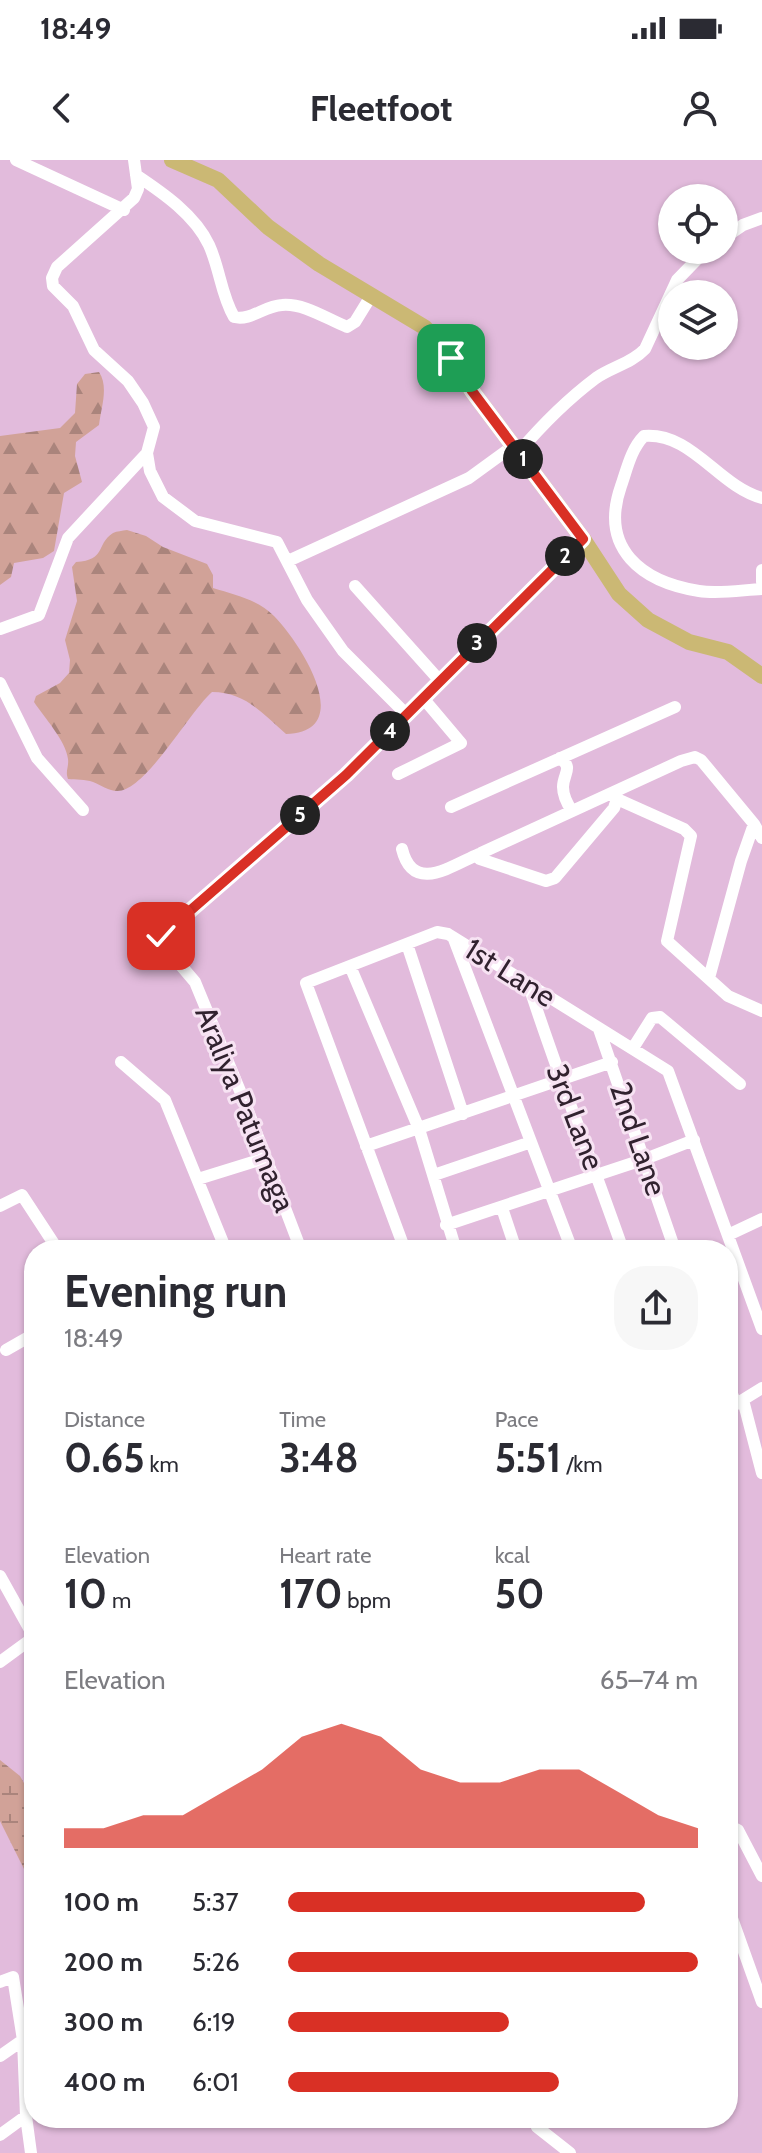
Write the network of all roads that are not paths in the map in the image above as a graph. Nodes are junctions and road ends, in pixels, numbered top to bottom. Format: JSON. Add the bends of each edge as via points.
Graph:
{"nodes":[{"id":1,"x":16,"y":160,"type":"edge"},
{"id":2,"x":134,"y":160,"type":"edge"},
{"id":3,"x":172,"y":160,"type":"edge"},
{"id":4,"x":207,"y":167,"type":"edge"},
{"id":5,"x":136,"y":175,"type":"junction"},
{"id":6,"x":124,"y":210,"type":"junction"},
{"id":7,"x":762,"y":218,"type":"edge"},
{"id":8,"x":738,"y":228,"type":"edge"},
{"id":9,"x":692,"y":264,"type":"edge"},
{"id":10,"x":371,"y":296,"type":"junction"},
{"id":11,"x":515,"y":449,"type":"junction"},
{"id":12,"x":147,"y":453,"type":"junction"},
{"id":13,"x":762,"y":498,"type":"edge"},
{"id":14,"x":583,"y":539,"type":"junction"},
{"id":15,"x":288,"y":561,"type":"junction"},
{"id":16,"x":762,"y":570,"type":"edge"},
{"id":17,"x":762,"y":582,"type":"edge"},
{"id":18,"x":355,"y":586,"type":"dead end"},
{"id":19,"x":762,"y":589,"type":"edge"},
{"id":20,"x":0,"y":630,"type":"edge"},
{"id":21,"x":762,"y":676,"type":"edge"},
{"id":22,"x":440,"y":681,"type":"junction"},
{"id":23,"x":0,"y":683,"type":"edge"},
{"id":24,"x":423,"y":698,"type":"junction"},
{"id":25,"x":675,"y":707,"type":"dead end"},
{"id":26,"x":406,"y":714,"type":"junction"},
{"id":27,"x":560,"y":758,"type":"junction"},
{"id":28,"x":398,"y":774,"type":"dead end"},
{"id":29,"x":616,"y":796,"type":"junction"},
{"id":30,"x":451,"y":807,"type":"dead end"},
{"id":31,"x":83,"y":810,"type":"dead end"},
{"id":32,"x":572,"y":811,"type":"junction"},
{"id":33,"x":754,"y":824,"type":"junction"},
{"id":34,"x":762,"y":838,"type":"edge"},
{"id":35,"x":402,"y":849,"type":"dead end"},
{"id":36,"x":479,"y":854,"type":"junction"},
{"id":37,"x":454,"y":939,"type":"junction"},
{"id":38,"x":407,"y":944,"type":"junction"},
{"id":39,"x":350,"y":966,"type":"junction"},
{"id":40,"x":709,"y":978,"type":"junction"},
{"id":41,"x":528,"y":983,"type":"junction"},
{"id":42,"x":762,"y":1011,"type":"edge"},
{"id":43,"x":599,"y":1029,"type":"junction"},
{"id":44,"x":633,"y":1048,"type":"junction"},
{"id":45,"x":121,"y":1062,"type":"dead end"},
{"id":46,"x":612,"y":1062,"type":"junction"},
{"id":47,"x":560,"y":1080,"type":"junction"},
{"id":48,"x":740,"y":1084,"type":"dead end"},
{"id":49,"x":512,"y":1096,"type":"junction"},
{"id":50,"x":463,"y":1114,"type":"junction"},
{"id":51,"x":419,"y":1129,"type":"junction"},
{"id":52,"x":694,"y":1140,"type":"junction"},
{"id":53,"x":531,"y":1142,"type":"junction"},
{"id":54,"x":366,"y":1146,"type":"junction"},
{"id":55,"x":266,"y":1158,"type":"junction"},
{"id":56,"x":645,"y":1159,"type":"junction"},
{"id":57,"x":434,"y":1175,"type":"junction"},
{"id":58,"x":597,"y":1175,"type":"junction"},
{"id":59,"x":198,"y":1179,"type":"junction"},
{"id":60,"x":551,"y":1191,"type":"junction"},
{"id":61,"x":0,"y":1206,"type":"edge"},
{"id":62,"x":502,"y":1208,"type":"junction"},
{"id":63,"x":762,"y":1219,"type":"edge"},
{"id":64,"x":446,"y":1225,"type":"junction"},
{"id":65,"x":728,"y":1235,"type":"junction"},
{"id":66,"x":51,"y":1240,"type":"edge"},
{"id":67,"x":222,"y":1240,"type":"edge"},
{"id":68,"x":297,"y":1240,"type":"edge"},
{"id":69,"x":401,"y":1240,"type":"edge"},
{"id":70,"x":452,"y":1240,"type":"edge"},
{"id":71,"x":513,"y":1240,"type":"edge"},
{"id":72,"x":568,"y":1240,"type":"edge"},
{"id":73,"x":620,"y":1240,"type":"edge"},
{"id":74,"x":672,"y":1240,"type":"edge"},
{"id":75,"x":730,"y":1240,"type":"edge"},
{"id":76,"x":738,"y":1263,"type":"edge"},
{"id":77,"x":762,"y":1329,"type":"edge"},
{"id":78,"x":24,"y":1340,"type":"edge"},
{"id":79,"x":6,"y":1350,"type":"dead end"},
{"id":80,"x":762,"y":1388,"type":"edge"},
{"id":81,"x":738,"y":1403,"type":"edge"},
{"id":82,"x":738,"y":1409,"type":"edge"},
{"id":83,"x":762,"y":1473,"type":"edge"},
{"id":84,"x":0,"y":1576,"type":"edge"},
{"id":85,"x":24,"y":1619,"type":"edge"},
{"id":86,"x":24,"y":1644,"type":"edge"},
{"id":87,"x":0,"y":1662,"type":"edge"},
{"id":88,"x":738,"y":1830,"type":"edge"},
{"id":89,"x":762,"y":1876,"type":"edge"},
{"id":90,"x":738,"y":1935,"type":"edge"},
{"id":91,"x":0,"y":1982,"type":"edge"},
{"id":92,"x":762,"y":2002,"type":"edge"},
{"id":93,"x":23,"y":2040,"type":"junction"},
{"id":94,"x":0,"y":2056,"type":"edge"},
{"id":95,"x":24,"y":2065,"type":"edge"},
{"id":96,"x":24,"y":2117,"type":"edge"},
{"id":97,"x":28,"y":2128,"type":"edge"},
{"id":98,"x":538,"y":2128,"type":"edge"},
{"id":99,"x":0,"y":2135,"type":"edge"},
{"id":100,"x":31,"y":2153,"type":"edge"},
{"id":101,"x":570,"y":2153,"type":"edge"}],
"edges":[{"from":1,"to":6,"type":"street"},
{"from":2,"to":5,"type":"street"},
{"from":3,"to":4,"type":"main road"},
{"from":4,"to":10,"type":"main road","via":[[268,227]]},
{"from":5,"to":6,"type":"street","via":[[138,189]]},
{"from":5,"to":10,"type":"street","via":[[171,199],[208,244],[234,317],[297,305],[347,327]]},
{"from":6,"to":12,"type":"street","via":[[68,256],[52,282],[73,306],[94,350],[143,403],[154,427]]},
{"from":7,"to":8,"type":"street"},
{"from":9,"to":11,"type":"street","via":[[677,280],[638,357],[598,377]]},
{"from":10,"to":11,"type":"main road","via":[[424,327],[440,343]]},
{"from":11,"to":14,"type":"main road"},
{"from":11,"to":15,"type":"street","via":[[437,494]]},
{"from":12,"to":15,"type":"street","via":[[163,497],[182,514],[277,542]]},
{"from":12,"to":20,"type":"street","via":[[68,538],[39,615]]},
{"from":13,"to":19,"type":"street","via":[[736,488],[696,453],[644,436],[636,444],[616,501],[613,527],[643,573],[659,581],[702,592]]},
{"from":14,"to":21,"type":"main road","via":[[606,578],[635,610],[689,642],[728,652]]},
{"from":14,"to":22,"type":"street","name":"Araliya Patumaga"},
{"from":15,"to":26,"type":"street","via":[[307,600],[343,651]]},
{"from":16,"to":17,"type":"street"},
{"from":18,"to":22,"type":"street"},
{"from":22,"to":24,"type":"street","name":"Araliya Patumaga"},
{"from":23,"to":31,"type":"street","via":[[37,758]]},
{"from":24,"to":26,"type":"street","name":"Araliya Patumaga"},
{"from":24,"to":28,"type":"street","via":[[461,743]]},
{"from":25,"to":27,"type":"street"},
{"from":26,"to":55,"type":"street","name":"Araliya Patumaga","via":[[346,775],[161,936],[195,982]]},
{"from":27,"to":30,"type":"street"},
{"from":27,"to":32,"type":"street","via":[[568,769],[563,790]]},
{"from":29,"to":32,"type":"street"},
{"from":29,"to":33,"type":"street","via":[[695,757]]},
{"from":29,"to":36,"type":"street","via":[[614,808],[555,878],[546,881],[483,862]]},
{"from":29,"to":40,"type":"street","via":[[691,836],[667,941]]},
{"from":32,"to":36,"type":"street"},
{"from":33,"to":34,"type":"street"},
{"from":33,"to":40,"type":"street"},
{"from":35,"to":36,"type":"street","via":[[418,874],[429,876]]},
{"from":37,"to":38,"type":"street","name":"1st Lane","via":[[437,932]]},
{"from":37,"to":41,"type":"street","name":"1st Lane"},
{"from":37,"to":49,"type":"street"},
{"from":38,"to":39,"type":"street","name":"1st Lane"},
{"from":38,"to":50,"type":"street"},
{"from":39,"to":51,"type":"street"},
{"from":39,"to":54,"type":"street","name":"1st Lane","via":[[306,983]]},
{"from":40,"to":42,"type":"street","via":[[728,996]]},
{"from":41,"to":43,"type":"street","name":"1st Lane"},
{"from":41,"to":47,"type":"street","name":"3rd Lane"},
{"from":43,"to":44,"type":"street","name":"1st Lane"},
{"from":43,"to":46,"type":"street","name":"2nd Lane"},
{"from":44,"to":48,"type":"street","via":[[652,1018],[660,1017]]},
{"from":44,"to":52,"type":"street","name":"1st Lane","via":[[668,1071]]},
{"from":45,"to":59,"type":"street","via":[[165,1100]]},
{"from":46,"to":47,"type":"street"},
{"from":46,"to":56,"type":"street","name":"2nd Lane"},
{"from":47,"to":49,"type":"street"},
{"from":47,"to":58,"type":"street","name":"3rd Lane"},
{"from":49,"to":50,"type":"street"},
{"from":49,"to":53,"type":"street"},
{"from":50,"to":51,"type":"street"},
{"from":51,"to":54,"type":"street"},
{"from":51,"to":57,"type":"street"},
{"from":52,"to":56,"type":"street"},
{"from":52,"to":65,"type":"street","name":"1st Lane"},
{"from":53,"to":57,"type":"street"},
{"from":53,"to":60,"type":"street"},
{"from":54,"to":69,"type":"street","name":"1st Lane"},
{"from":55,"to":59,"type":"street"},
{"from":55,"to":68,"type":"street","name":"Araliya Patumaga"},
{"from":56,"to":58,"type":"street"},
{"from":56,"to":74,"type":"street","name":"2nd Lane"},
{"from":57,"to":64,"type":"street"},
{"from":58,"to":60,"type":"street"},
{"from":58,"to":73,"type":"street","name":"3rd Lane"},
{"from":59,"to":67,"type":"street"},
{"from":60,"to":62,"type":"street"},
{"from":60,"to":72,"type":"street"},
{"from":61,"to":66,"type":"street","via":[[22,1195]]},
{"from":62,"to":64,"type":"street"},
{"from":62,"to":71,"type":"street"},
{"from":63,"to":65,"type":"street"},
{"from":64,"to":70,"type":"street"},
{"from":65,"to":75,"type":"street","name":"1st Lane"},
{"from":76,"to":77,"type":"street","name":"1st Lane"},
{"from":78,"to":79,"type":"street"},
{"from":80,"to":81,"type":"street"},
{"from":82,"to":83,"type":"street"},
{"from":84,"to":85,"type":"street"},
{"from":86,"to":87,"type":"street"},
{"from":88,"to":89,"type":"street"},
{"from":90,"to":92,"type":"street"},
{"from":91,"to":93,"type":"street","via":[[13,1977]]},
{"from":93,"to":94,"type":"street"},
{"from":93,"to":95,"type":"street"},
{"from":96,"to":99,"type":"street"},
{"from":97,"to":100,"type":"street"},
{"from":98,"to":101,"type":"street"}]}
